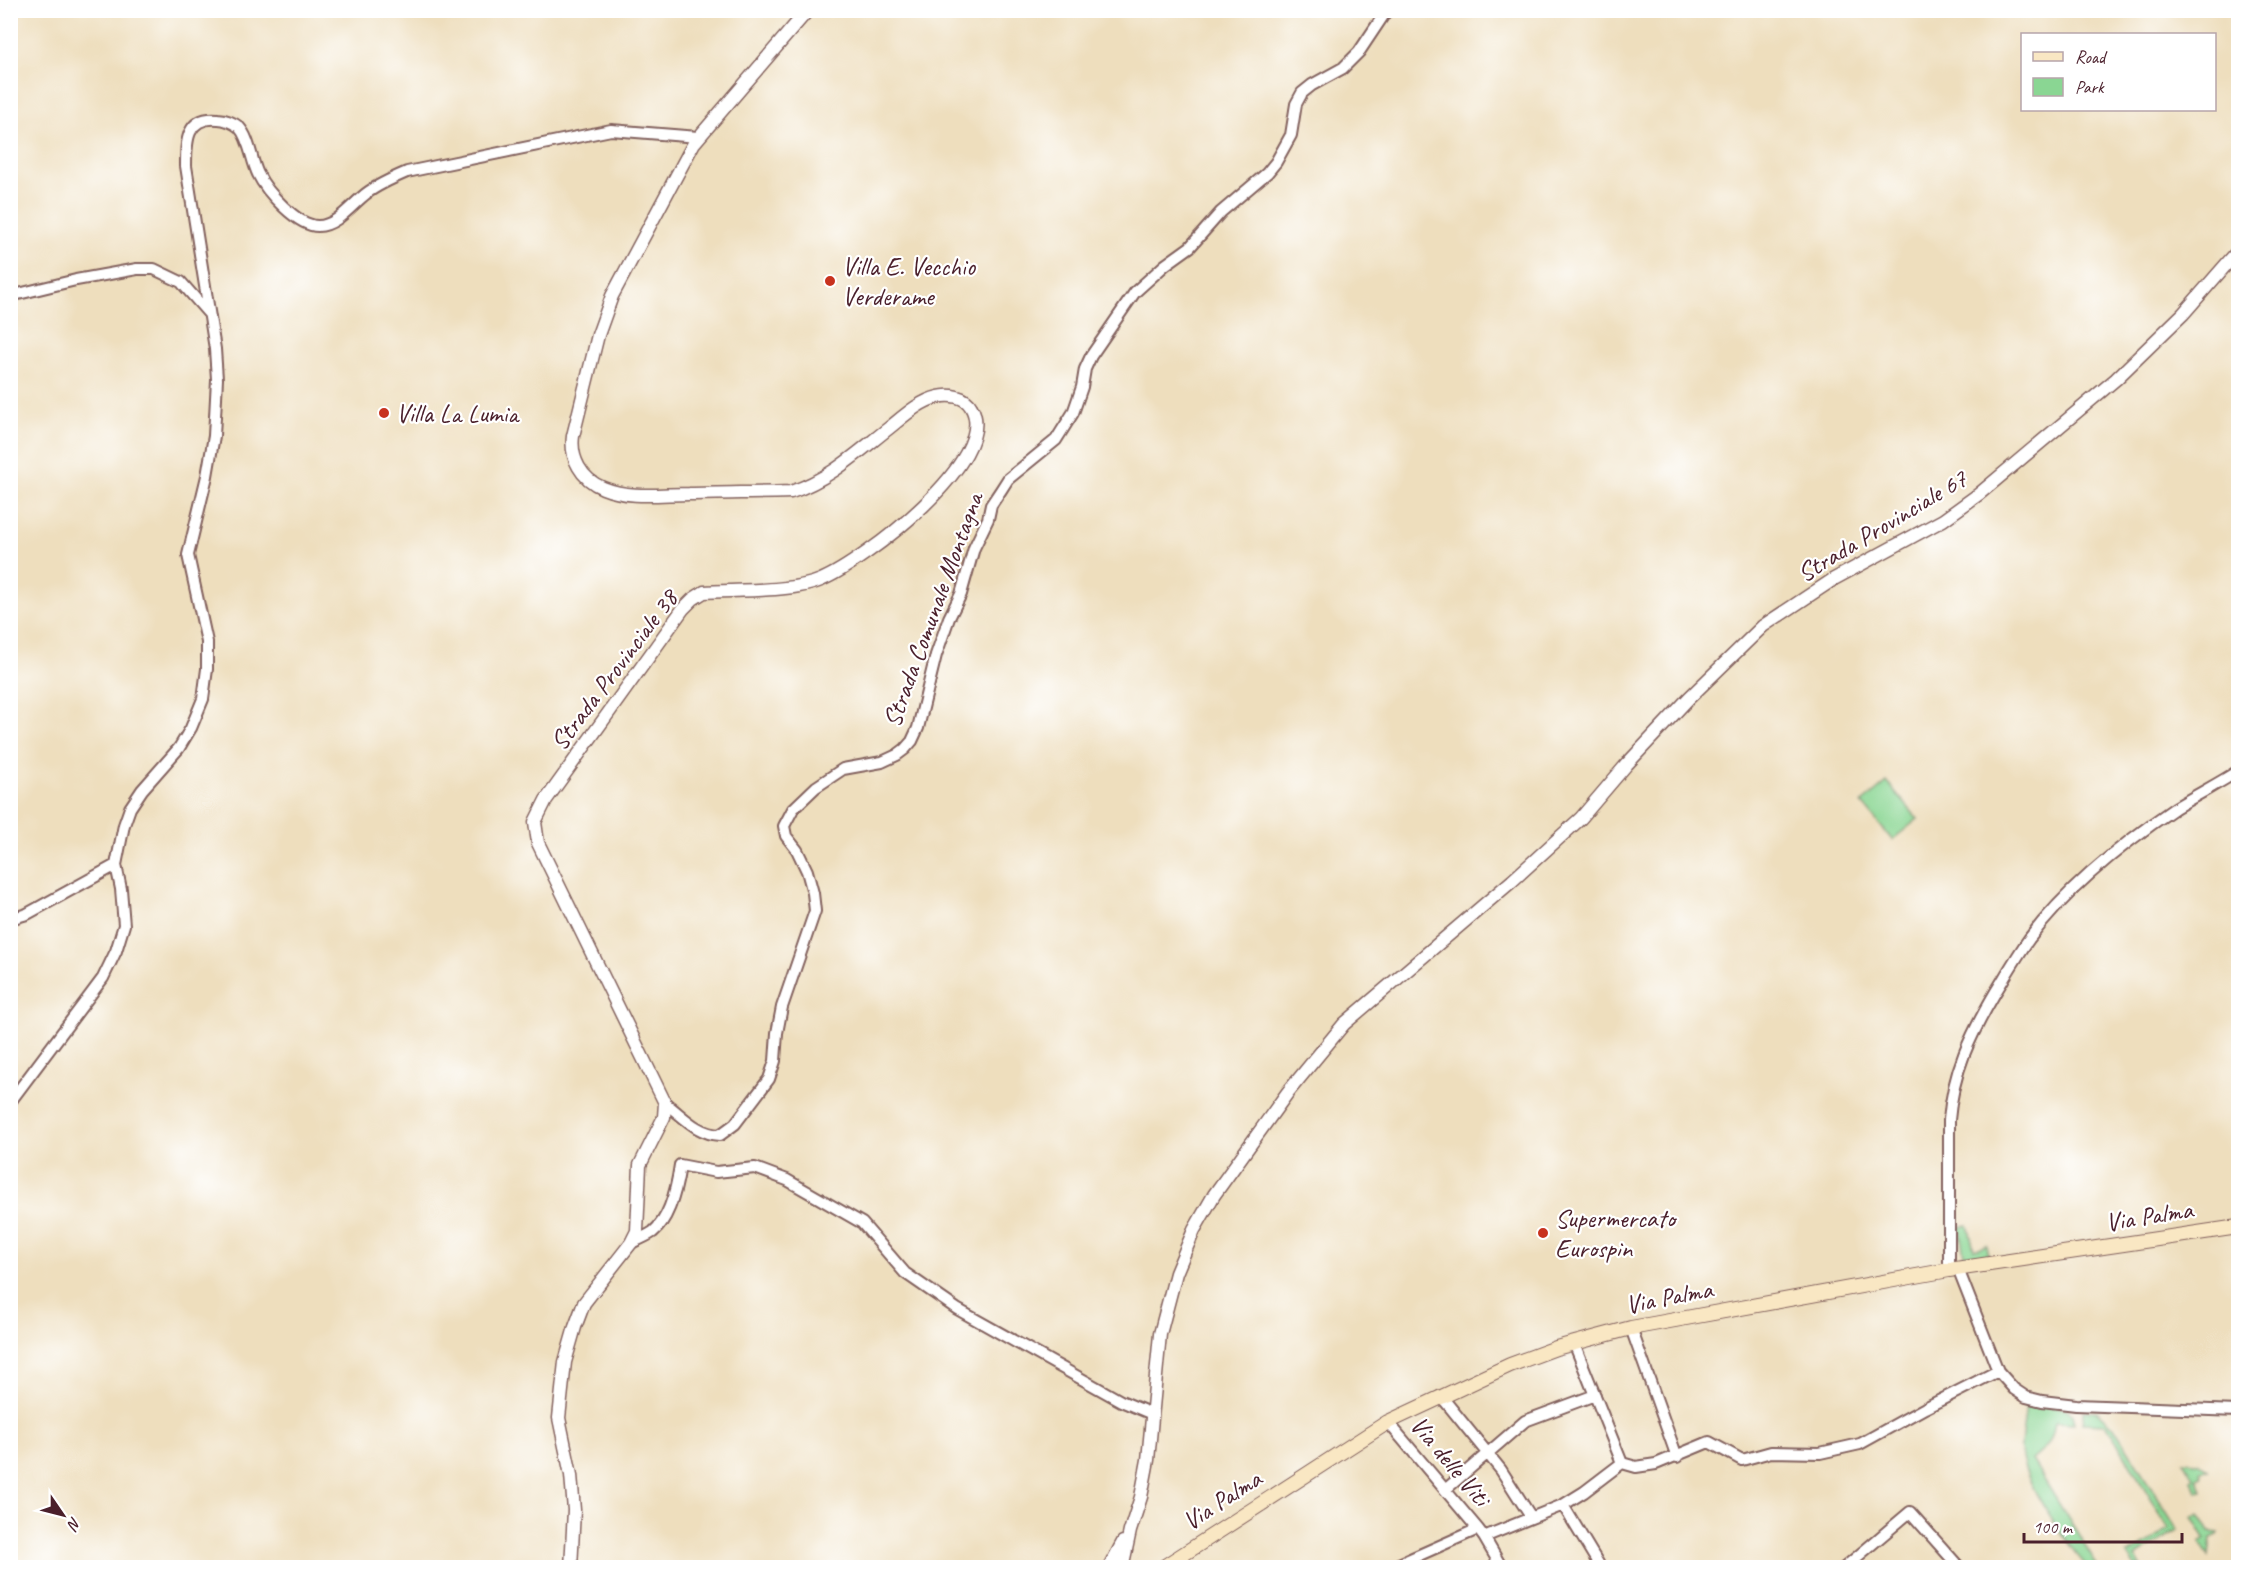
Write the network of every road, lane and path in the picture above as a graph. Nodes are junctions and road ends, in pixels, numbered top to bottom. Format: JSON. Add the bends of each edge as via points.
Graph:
{"nodes":[{"id":1,"x":808,"y":10,"type":"edge"},
{"id":2,"x":1387,"y":10,"type":"edge"},
{"id":3,"x":698,"y":137,"type":"junction"},
{"id":4,"x":2238,"y":251,"type":"edge"},
{"id":5,"x":10,"y":296,"type":"edge"},
{"id":6,"x":209,"y":314,"type":"junction"},
{"id":7,"x":2238,"y":771,"type":"edge"},
{"id":8,"x":116,"y":865,"type":"junction"},
{"id":9,"x":10,"y":919,"type":"edge"},
{"id":10,"x":10,"y":1102,"type":"edge"},
{"id":11,"x":665,"y":1103,"type":"junction"},
{"id":12,"x":2238,"y":1227,"type":"edge"},
{"id":13,"x":631,"y":1243,"type":"junction"},
{"id":14,"x":1954,"y":1270,"type":"junction"},
{"id":15,"x":1631,"y":1328,"type":"junction"},
{"id":16,"x":1574,"y":1343,"type":"junction"},
{"id":17,"x":1998,"y":1371,"type":"junction"},
{"id":18,"x":1595,"y":1395,"type":"junction"},
{"id":19,"x":1441,"y":1396,"type":"junction"},
{"id":20,"x":2238,"y":1412,"type":"edge"},
{"id":21,"x":1152,"y":1414,"type":"junction"},
{"id":22,"x":1388,"y":1422,"type":"junction"},
{"id":23,"x":1487,"y":1453,"type":"junction"},
{"id":24,"x":1677,"y":1456,"type":"junction"},
{"id":25,"x":1622,"y":1463,"type":"junction"},
{"id":26,"x":1445,"y":1490,"type":"junction"},
{"id":27,"x":1563,"y":1505,"type":"junction"},
{"id":28,"x":1531,"y":1517,"type":"junction"},
{"id":29,"x":1130,"y":1531,"type":"junction"},
{"id":30,"x":1481,"y":1533,"type":"junction"},
{"id":31,"x":1405,"y":1564,"type":"edge"},
{"id":32,"x":571,"y":1568,"type":"edge"},
{"id":33,"x":1109,"y":1568,"type":"edge"},
{"id":34,"x":1122,"y":1568,"type":"edge"},
{"id":35,"x":1162,"y":1568,"type":"edge"},
{"id":36,"x":1390,"y":1568,"type":"edge"},
{"id":37,"x":1502,"y":1568,"type":"edge"},
{"id":38,"x":1601,"y":1568,"type":"edge"},
{"id":39,"x":1844,"y":1568,"type":"edge"},
{"id":40,"x":1960,"y":1568,"type":"edge"}],
"edges":[{"from":1,"to":3,"type":"street","name":"Strada Provinciale 38"},
{"from":2,"to":11,"type":"street","name":"Strada Comunale Montagna","via":[[1359,52],[1343,68],[1302,93],[1296,104],[1291,135],[1267,173],[1221,212],[1190,247],[1135,292],[1091,356],[1073,413],[1056,440],[1000,490],[974,548],[961,594],[936,655],[918,728],[905,749],[882,762],[843,769],[816,786],[787,818],[786,836],[807,871],[815,911],[783,1007],[769,1079],[735,1124],[720,1135],[696,1128]]},
{"from":3,"to":6,"type":"street","via":[[611,130],[407,172],[383,182],[332,221],[317,226],[296,216],[268,190],[257,173],[240,128],[222,119],[206,118],[189,134],[186,166]]},
{"from":3,"to":11,"type":"street","name":"Strada Provinciale 38","via":[[612,296],[598,335],[571,449],[586,476],[601,487],[631,495],[791,492],[812,485],[835,470],[913,409],[935,398],[948,395],[969,403],[976,424],[968,453],[936,493],[842,570],[801,586],[704,592],[693,599],[537,816],[538,843]]},
{"from":4,"to":21,"type":"street","name":"Strada Provinciale 67","via":[[2183,314],[2116,379],[1979,494],[1942,520],[1834,579],[1763,626],[1689,698],[1581,818],[1344,1024],[1288,1092],[1214,1195],[1194,1230],[1176,1273],[1160,1334]]},
{"from":5,"to":6,"type":"street","via":[[76,280],[154,269],[181,282]]},
{"from":6,"to":8,"type":"street","via":[[217,379],[214,436],[188,555],[207,642],[205,687],[198,713],[179,748],[130,808]]},
{"from":7,"to":14,"type":"street","via":[[2176,808],[2083,881],[2030,939],[1983,1014],[1962,1055],[1951,1098]]},
{"from":8,"to":9,"type":"street","via":[[27,914]]},
{"from":8,"to":10,"type":"street","via":[[124,925],[116,951],[103,978]]},
{"from":11,"to":13,"type":"street","via":[[664,1117],[640,1165],[639,1220]]},
{"from":12,"to":14,"type":"main road","name":"Via Palma"},
{"from":13,"to":21,"type":"street","via":[[654,1231],[665,1214],[677,1186],[680,1165],[716,1172],[756,1168],[787,1180],[862,1223],[905,1273],[957,1309],[1121,1401]]},
{"from":13,"to":32,"type":"street","via":[[584,1303],[565,1362],[559,1418],[574,1510]]},
{"from":14,"to":15,"type":"main road","name":"Via Palma"},
{"from":14,"to":17,"type":"street"},
{"from":15,"to":16,"type":"main road","name":"Via Palma"},
{"from":15,"to":24,"type":"street"},
{"from":16,"to":18,"type":"street"},
{"from":16,"to":19,"type":"main road","name":"Via Palma","via":[[1510,1365]]},
{"from":17,"to":20,"type":"street","via":[[2014,1389],[2042,1401]]},
{"from":17,"to":24,"type":"street","via":[[1860,1444],[1820,1453],[1770,1452],[1742,1460],[1709,1442]]},
{"from":18,"to":23,"type":"street","via":[[1525,1421]]},
{"from":18,"to":25,"type":"street"},
{"from":19,"to":22,"type":"main road","name":"Via Palma"},
{"from":19,"to":23,"type":"street"},
{"from":21,"to":29,"type":"street","name":"Strada Provinciale 67","via":[[1148,1460]]},
{"from":22,"to":26,"type":"street","name":"Via delle Viti"},
{"from":22,"to":35,"type":"main road","name":"Via Palma"},
{"from":23,"to":26,"type":"street"},
{"from":23,"to":28,"type":"street"},
{"from":24,"to":25,"type":"street","via":[[1636,1467]]},
{"from":25,"to":27,"type":"street"},
{"from":26,"to":30,"type":"street","name":"Via delle Viti"},
{"from":27,"to":28,"type":"street"},
{"from":27,"to":38,"type":"street"},
{"from":28,"to":30,"type":"street"},
{"from":29,"to":33,"type":"street"},
{"from":29,"to":34,"type":"street"},
{"from":30,"to":31,"type":"street"},
{"from":30,"to":37,"type":"street","name":"Via delle Viti"},
{"from":31,"to":36,"type":"street"},
{"from":39,"to":40,"type":"street","via":[[1910,1512]]}]}
